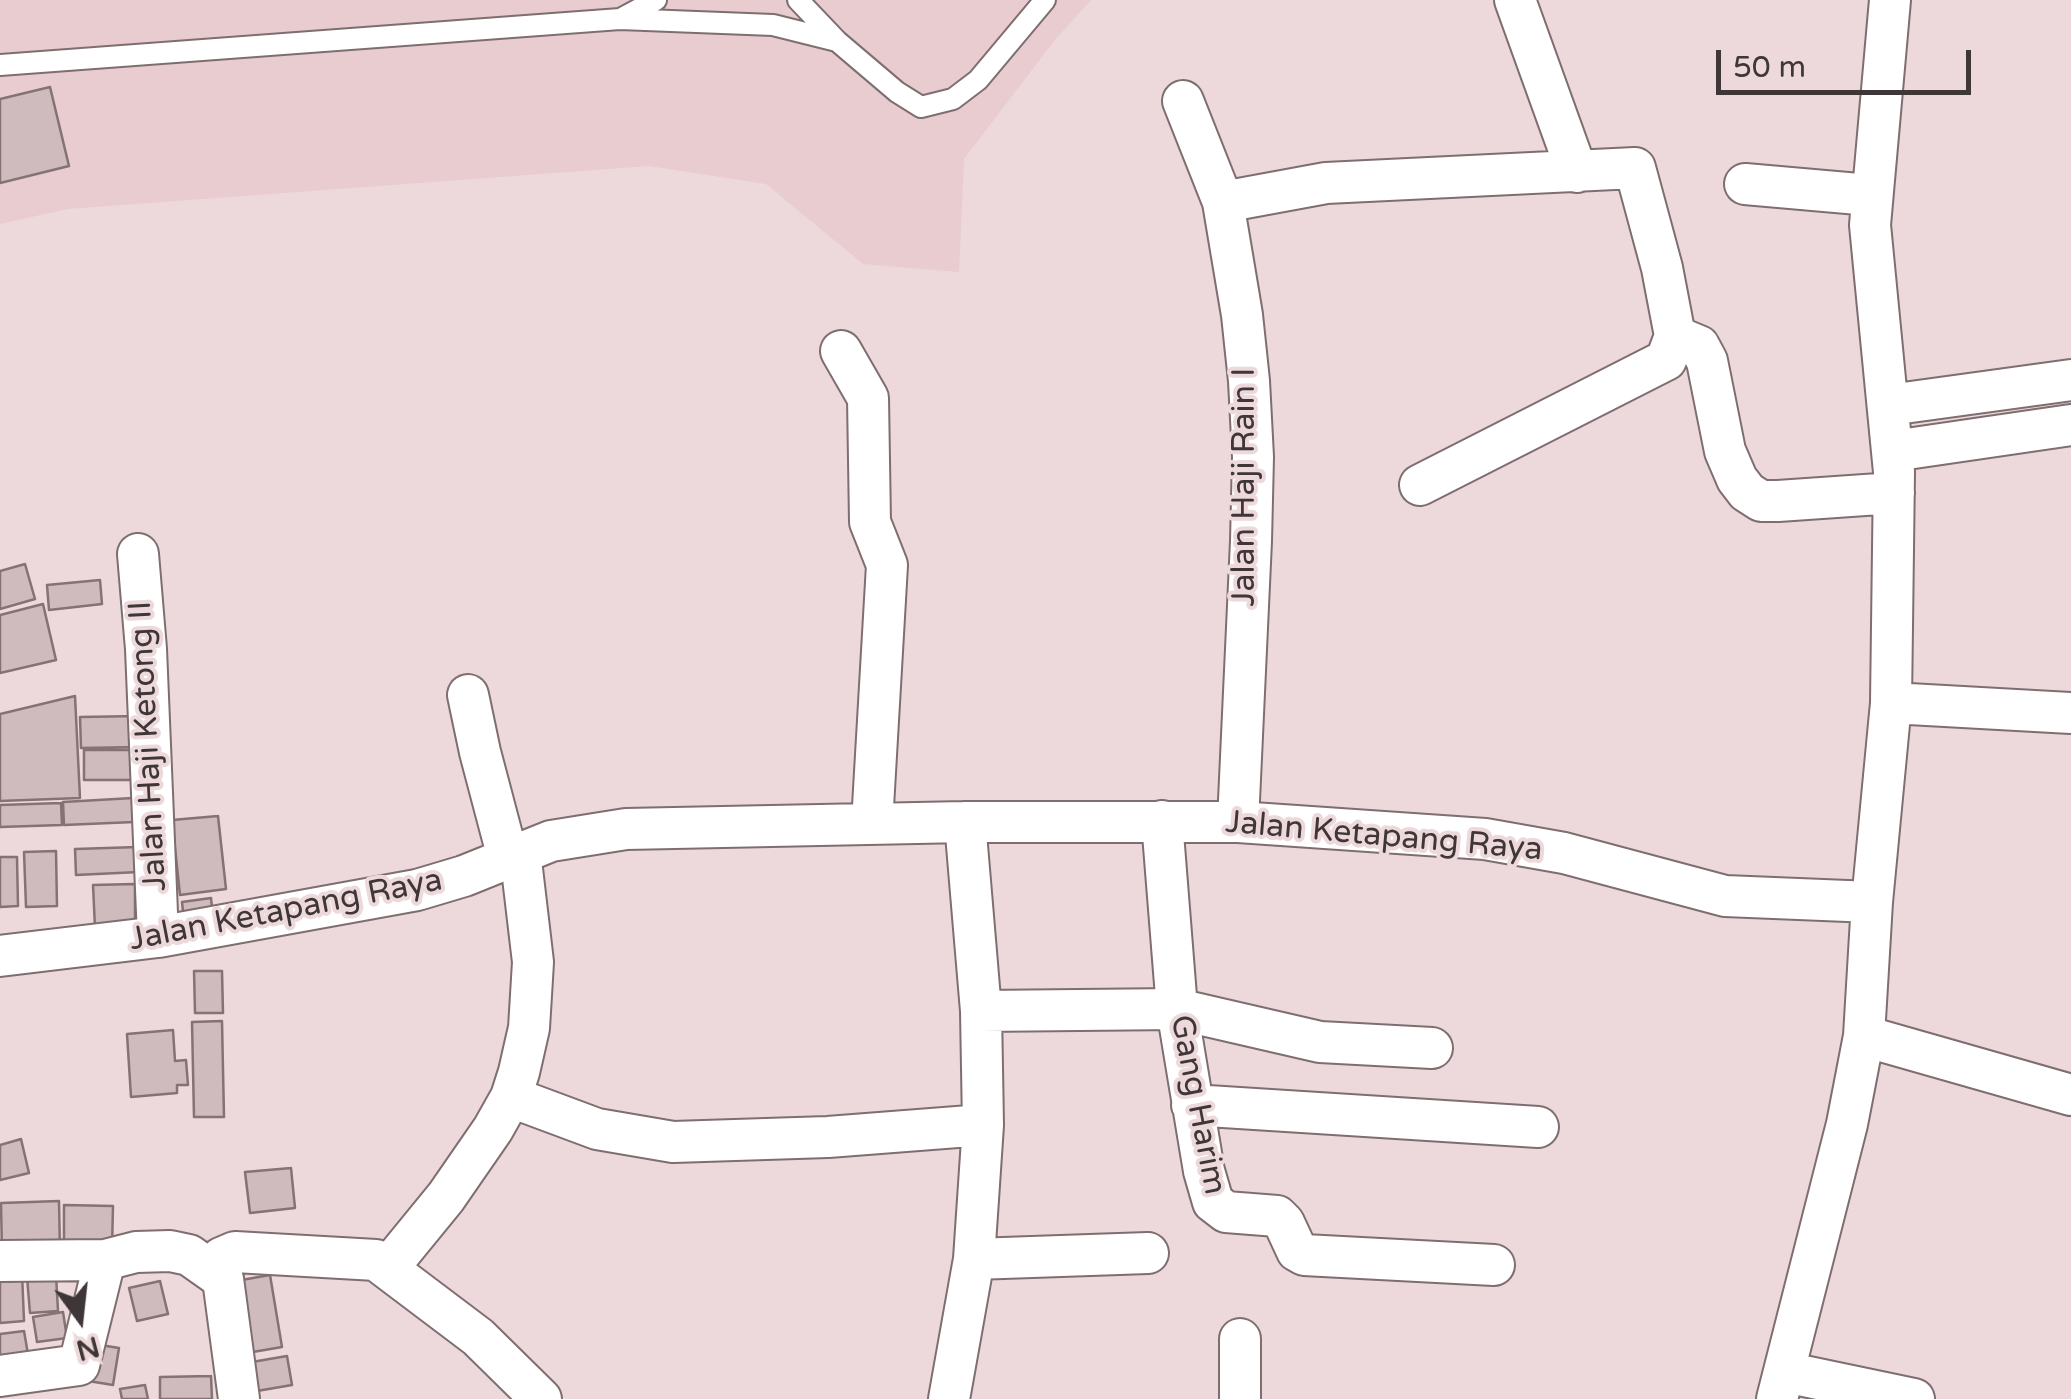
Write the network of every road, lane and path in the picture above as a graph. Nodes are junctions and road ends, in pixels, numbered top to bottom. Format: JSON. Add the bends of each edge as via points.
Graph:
{"nodes":[{"id":1,"x":656,"y":0,"type":"edge"},
{"id":2,"x":798,"y":0,"type":"edge"},
{"id":3,"x":1045,"y":0,"type":"edge"},
{"id":4,"x":1516,"y":0,"type":"edge"},
{"id":5,"x":1890,"y":0,"type":"edge"},
{"id":6,"x":620,"y":19,"type":"junction"},
{"id":7,"x":837,"y":41,"type":"junction"},
{"id":8,"x":0,"y":65,"type":"edge"},
{"id":9,"x":1183,"y":101,"type":"dead end"},
{"id":10,"x":1577,"y":172,"type":"junction"},
{"id":11,"x":1744,"y":184,"type":"dead end"},
{"id":12,"x":1870,"y":195,"type":"junction"},
{"id":13,"x":1223,"y":202,"type":"junction"},
{"id":14,"x":1676,"y":336,"type":"junction"},
{"id":15,"x":841,"y":352,"type":"dead end"},
{"id":16,"x":2071,"y":380,"type":"edge"},
{"id":17,"x":1889,"y":405,"type":"junction"},
{"id":18,"x":2071,"y":426,"type":"edge"},
{"id":19,"x":1893,"y":451,"type":"junction"},
{"id":20,"x":1420,"y":486,"type":"dead end"},
{"id":21,"x":1894,"y":492,"type":"junction"},
{"id":22,"x":138,"y":554,"type":"dead end"},
{"id":23,"x":468,"y":695,"type":"dead end"},
{"id":24,"x":1891,"y":703,"type":"junction"},
{"id":25,"x":2071,"y":713,"type":"edge"},
{"id":26,"x":1162,"y":821,"type":"junction"},
{"id":27,"x":965,"y":822,"type":"junction"},
{"id":28,"x":1238,"y":822,"type":"junction"},
{"id":29,"x":872,"y":824,"type":"junction"},
{"id":30,"x":514,"y":855,"type":"junction"},
{"id":31,"x":1872,"y":902,"type":"junction"},
{"id":32,"x":158,"y":938,"type":"junction"},
{"id":33,"x":0,"y":956,"type":"edge"},
{"id":34,"x":1177,"y":1009,"type":"junction"},
{"id":35,"x":982,"y":1011,"type":"junction"},
{"id":36,"x":1864,"y":1036,"type":"junction"},
{"id":37,"x":1432,"y":1048,"type":"dead end"},
{"id":38,"x":2071,"y":1095,"type":"edge"},
{"id":39,"x":510,"y":1097,"type":"junction"},
{"id":40,"x":1192,"y":1105,"type":"junction"},
{"id":41,"x":983,"y":1124,"type":"junction"},
{"id":42,"x":1538,"y":1127,"type":"dead end"},
{"id":43,"x":1148,"y":1252,"type":"dead end"},
{"id":44,"x":974,"y":1259,"type":"junction"},
{"id":45,"x":106,"y":1260,"type":"junction"},
{"id":46,"x":0,"y":1261,"type":"edge"},
{"id":47,"x":1494,"y":1265,"type":"dead end"},
{"id":48,"x":388,"y":1268,"type":"junction"},
{"id":49,"x":213,"y":1270,"type":"junction"},
{"id":50,"x":1240,"y":1339,"type":"dead end"},
{"id":51,"x":0,"y":1376,"type":"edge"},
{"id":52,"x":1781,"y":1385,"type":"edge"},
{"id":53,"x":240,"y":1399,"type":"edge"},
{"id":54,"x":541,"y":1399,"type":"edge"},
{"id":55,"x":949,"y":1399,"type":"edge"},
{"id":56,"x":1240,"y":1399,"type":"edge"},
{"id":57,"x":1914,"y":1399,"type":"edge"}],
"edges":[{"from":1,"to":6,"type":"lane"},
{"from":2,"to":7,"type":"lane"},
{"from":3,"to":7,"type":"lane","via":[[978,80],[953,99],[921,107]]},
{"from":4,"to":10,"type":"street"},
{"from":5,"to":12,"type":"street"},
{"from":6,"to":7,"type":"lane","via":[[773,25]]},
{"from":6,"to":8,"type":"lane"},
{"from":9,"to":13,"type":"street","name":"Jalan Haji Rain I"},
{"from":10,"to":13,"type":"street","via":[[1326,183]]},
{"from":10,"to":14,"type":"street","via":[[1635,168]]},
{"from":11,"to":12,"type":"street"},
{"from":12,"to":17,"type":"street"},
{"from":13,"to":28,"type":"street","name":"Jalan Haji Rain I","via":[[1242,315],[1253,457]]},
{"from":14,"to":20,"type":"street","via":[[1666,360]]},
{"from":14,"to":21,"type":"street","via":[[1698,346],[1707,361],[1725,452],[1747,492],[1760,501]]},
{"from":15,"to":29,"type":"street","via":[[868,398],[870,522],[886,565]]},
{"from":16,"to":17,"type":"street"},
{"from":17,"to":19,"type":"street"},
{"from":18,"to":19,"type":"street"},
{"from":19,"to":21,"type":"street"},
{"from":21,"to":24,"type":"street"},
{"from":22,"to":32,"type":"street","name":"Jalan Haji Ketong II"},
{"from":23,"to":30,"type":"street"},
{"from":24,"to":25,"type":"street"},
{"from":24,"to":31,"type":"street"},
{"from":26,"to":27,"type":"street","name":"Jalan Ketapang Raya"},
{"from":26,"to":28,"type":"street","name":"Jalan Ketapang Raya"},
{"from":26,"to":34,"type":"street","name":"Gang Harim"},
{"from":27,"to":29,"type":"street","name":"Jalan Ketapang Raya"},
{"from":27,"to":35,"type":"street"},
{"from":28,"to":31,"type":"street","name":"Jalan Ketapang Raya","via":[[1485,839],[1725,896]]},
{"from":29,"to":30,"type":"street","name":"Jalan Ketapang Raya","via":[[626,830],[584,834]]},
{"from":30,"to":32,"type":"street","name":"Jalan Ketapang Raya","via":[[417,890]]},
{"from":30,"to":39,"type":"street","via":[[533,962],[528,1028]]},
{"from":31,"to":36,"type":"street"},
{"from":32,"to":33,"type":"street","name":"Jalan Ketapang Raya"},
{"from":34,"to":35,"type":"street"},
{"from":34,"to":37,"type":"street","via":[[1320,1042]]},
{"from":34,"to":40,"type":"street","name":"Gang Harim"},
{"from":35,"to":41,"type":"street"},
{"from":36,"to":38,"type":"street"},
{"from":36,"to":52,"type":"street"},
{"from":39,"to":41,"type":"street","via":[[597,1129],[673,1142]]},
{"from":39,"to":48,"type":"street","via":[[446,1197]]},
{"from":40,"to":42,"type":"street"},
{"from":40,"to":47,"type":"street","name":"Gang Harim","via":[[1213,1202],[1226,1212],[1276,1216],[1296,1251]]},
{"from":41,"to":44,"type":"street"},
{"from":43,"to":44,"type":"street"},
{"from":44,"to":55,"type":"street"},
{"from":45,"to":46,"type":"street"},
{"from":45,"to":49,"type":"street","via":[[170,1250]]},
{"from":45,"to":51,"type":"street","via":[[79,1365]]},
{"from":48,"to":49,"type":"street","via":[[355,1257],[235,1252]]},
{"from":48,"to":54,"type":"street","via":[[478,1338]]},
{"from":49,"to":53,"type":"street","via":[[226,1290]]},
{"from":50,"to":56,"type":"street"},
{"from":52,"to":57,"type":"street"}]}
